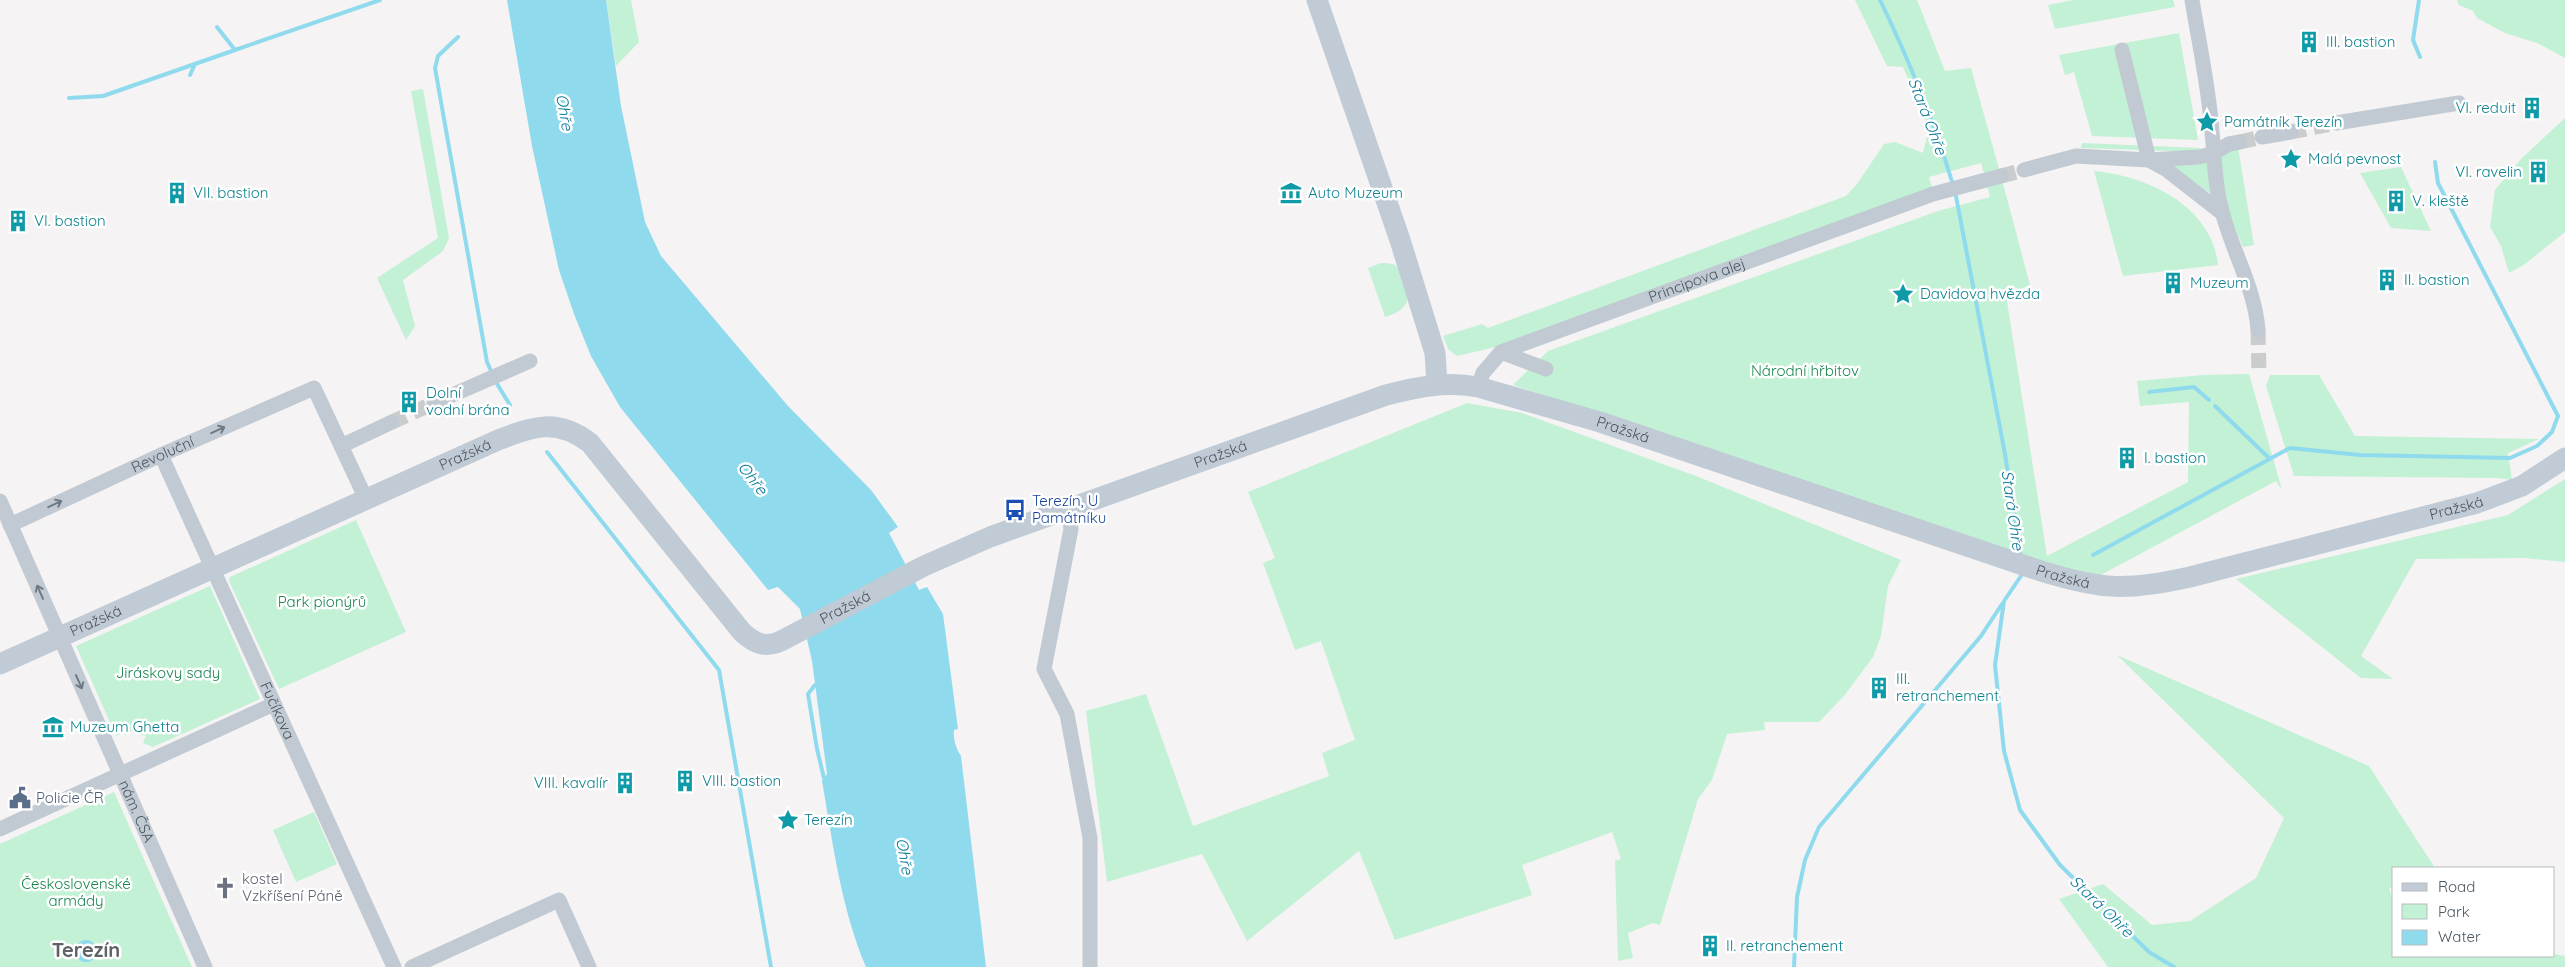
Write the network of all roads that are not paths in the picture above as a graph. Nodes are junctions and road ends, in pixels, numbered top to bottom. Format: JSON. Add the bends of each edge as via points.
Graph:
{"nodes":[{"id":1,"x":1317,"y":0,"type":"edge"},
{"id":2,"x":2192,"y":0,"type":"edge"},
{"id":3,"x":2122,"y":50,"type":"dead end"},
{"id":4,"x":2459,"y":103,"type":"dead end"},
{"id":5,"x":2336,"y":123,"type":"tunnel mouth"},
{"id":6,"x":2291,"y":132,"type":"tunnel mouth"},
{"id":7,"x":2262,"y":137,"type":"tunnel mouth"},
{"id":8,"x":2240,"y":142,"type":"tunnel mouth"},
{"id":9,"x":2212,"y":154,"type":"junction"},
{"id":10,"x":2148,"y":160,"type":"junction"},
{"id":11,"x":2024,"y":170,"type":"tunnel mouth"},
{"id":12,"x":2001,"y":176,"type":"tunnel mouth"},
{"id":13,"x":2222,"y":213,"type":"junction"},
{"id":14,"x":2258,"y":330,"type":"tunnel mouth"},
{"id":15,"x":1501,"y":352,"type":"junction"},
{"id":16,"x":530,"y":361,"type":"dead end"},
{"id":17,"x":1546,"y":368,"type":"dead end"},
{"id":18,"x":1437,"y":384,"type":"junction"},
{"id":19,"x":1478,"y":387,"type":"junction"},
{"id":20,"x":434,"y":403,"type":"tunnel mouth"},
{"id":21,"x":392,"y":422,"type":"tunnel mouth"},
{"id":22,"x":341,"y":446,"type":"junction"},
{"id":23,"x":161,"y":455,"type":"junction"},
{"id":24,"x":2565,"y":458,"type":"edge"},
{"id":25,"x":366,"y":499,"type":"junction"},
{"id":26,"x":0,"y":501,"type":"edge"},
{"id":27,"x":1068,"y":508,"type":"junction"},
{"id":28,"x":10,"y":525,"type":"junction"},
{"id":29,"x":212,"y":568,"type":"junction"},
{"id":30,"x":59,"y":637,"type":"junction"},
{"id":31,"x":0,"y":664,"type":"edge"},
{"id":32,"x":274,"y":704,"type":"junction"},
{"id":33,"x":120,"y":776,"type":"junction"},
{"id":34,"x":0,"y":829,"type":"edge"},
{"id":35,"x":205,"y":967,"type":"edge"},
{"id":36,"x":394,"y":967,"type":"edge"},
{"id":37,"x":412,"y":967,"type":"edge"},
{"id":38,"x":589,"y":967,"type":"edge"},
{"id":39,"x":1090,"y":967,"type":"edge"}],
"edges":[{"from":1,"to":18,"type":"main road","via":[[1400,240],[1435,353]]},
{"from":2,"to":9,"type":"street","via":[[2212,132]]},
{"from":3,"to":10,"type":"street"},
{"from":4,"to":5,"type":"street"},
{"from":6,"to":7,"type":"street"},
{"from":8,"to":9,"type":"street"},
{"from":9,"to":10,"type":"street"},
{"from":9,"to":13,"type":"street"},
{"from":10,"to":11,"type":"street","via":[[2076,156]]},
{"from":10,"to":13,"type":"street","via":[[2167,170]]},
{"from":12,"to":15,"type":"street","name":"Principova alej","via":[[1933,194]]},
{"from":13,"to":14,"type":"street","via":[[2240,257],[2257,314]]},
{"from":15,"to":17,"type":"street"},
{"from":15,"to":19,"type":"street","via":[[1484,373]]},
{"from":16,"to":20,"type":"street"},
{"from":18,"to":19,"type":"main road","name":"Pražská"},
{"from":18,"to":27,"type":"main road","name":"Pražská","via":[[1386,395]]},
{"from":19,"to":24,"type":"main road","name":"Pražská","via":[[1600,422],[2041,571],[2093,586],[2114,588],[2190,577],[2500,495],[2544,474]]},
{"from":21,"to":22,"type":"street"},
{"from":23,"to":22,"type":"street","name":"Revoluční","one_way":true,"via":[[314,388]]},
{"from":22,"to":25,"type":"street"},
{"from":28,"to":23,"type":"street","name":"Revoluční","one_way":true},
{"from":23,"to":29,"type":"street","name":"Fučíkova"},
{"from":25,"to":27,"type":"main road","name":"Pražská","via":[[513,434],[548,425],[566,428],[590,443],[603,457],[742,632],[756,644],[772,645],[924,566]]},
{"from":25,"to":29,"type":"main road","name":"Pražská"},
{"from":26,"to":28,"type":"street"},
{"from":27,"to":39,"type":"street","via":[[1071,529],[1044,669],[1067,714],[1090,838]]},
{"from":30,"to":28,"type":"street","one_way":true},
{"from":29,"to":30,"type":"main road","name":"Pražská"},
{"from":29,"to":32,"type":"street","name":"Fučíkova"},
{"from":30,"to":31,"type":"main road","name":"Pražská"},
{"from":30,"to":33,"type":"street","one_way":true},
{"from":32,"to":33,"type":"street"},
{"from":32,"to":36,"type":"street","name":"Fučíkova"},
{"from":33,"to":34,"type":"street","name":"nám. ČSA"},
{"from":33,"to":35,"type":"street","name":"nám. ČSA"},
{"from":37,"to":38,"type":"street","via":[[559,900]]}]}
